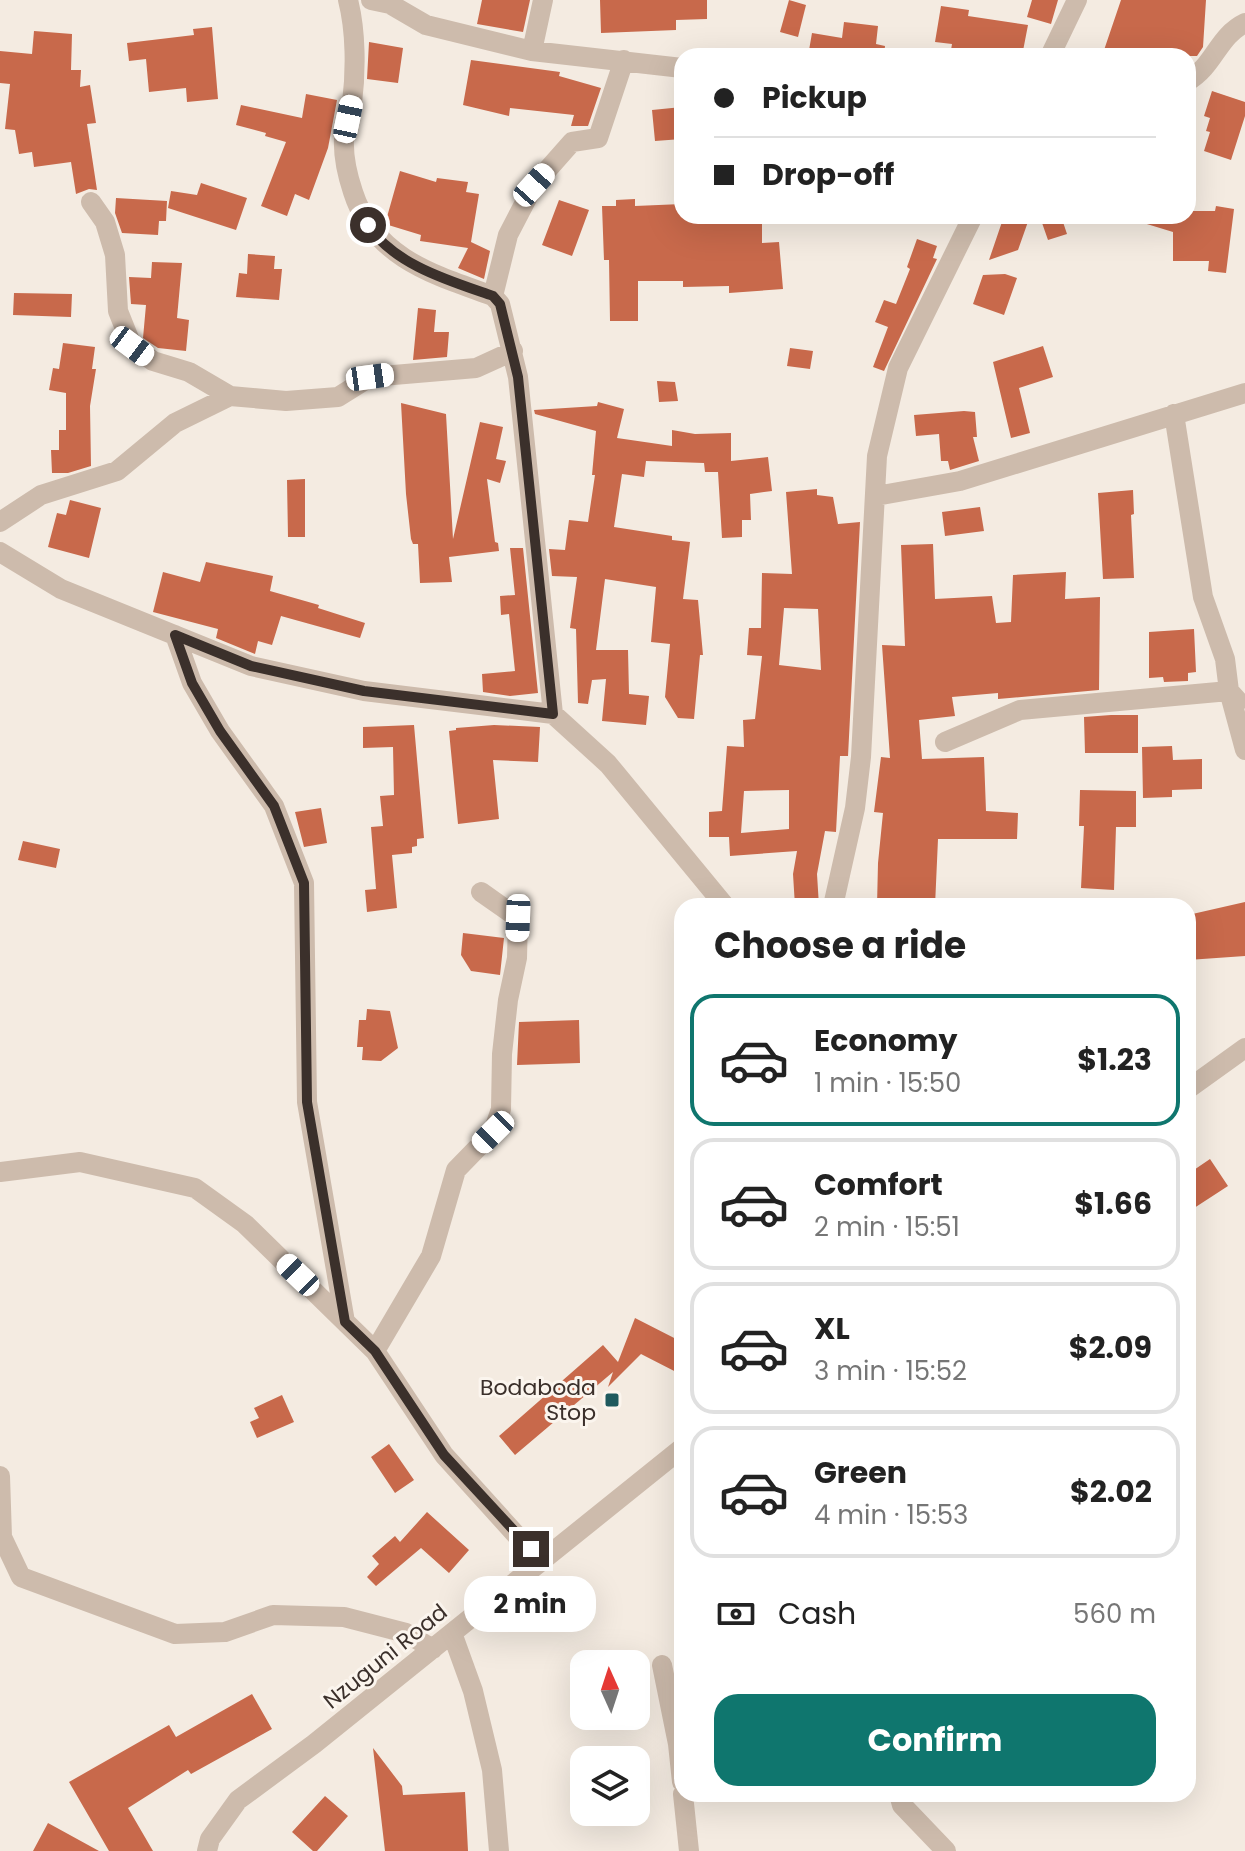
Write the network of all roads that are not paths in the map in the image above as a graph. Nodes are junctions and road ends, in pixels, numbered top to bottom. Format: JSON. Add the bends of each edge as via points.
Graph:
{"nodes":[{"id":1,"x":348,"y":0,"type":"edge"},
{"id":2,"x":371,"y":0,"type":"edge"},
{"id":3,"x":543,"y":0,"type":"edge"},
{"id":4,"x":1077,"y":0,"type":"edge"},
{"id":5,"x":1245,"y":23,"type":"edge"},
{"id":6,"x":1054,"y":48,"type":"edge"},
{"id":7,"x":532,"y":51,"type":"junction"},
{"id":8,"x":624,"y":60,"type":"junction"},
{"id":9,"x":674,"y":67,"type":"edge"},
{"id":10,"x":1196,"y":76,"type":"edge"},
{"id":11,"x":91,"y":202,"type":"dead end"},
{"id":12,"x":969,"y":224,"type":"edge"},
{"id":13,"x":493,"y":296,"type":"junction"},
{"id":14,"x":513,"y":351,"type":"junction"},
{"id":15,"x":1245,"y":393,"type":"edge"},
{"id":16,"x":230,"y":396,"type":"junction"},
{"id":17,"x":1174,"y":414,"type":"junction"},
{"id":18,"x":876,"y":496,"type":"junction"},
{"id":19,"x":0,"y":522,"type":"edge"},
{"id":20,"x":0,"y":552,"type":"edge"},
{"id":21,"x":175,"y":635,"type":"junction"},
{"id":22,"x":1229,"y":691,"type":"junction"},
{"id":23,"x":1245,"y":707,"type":"edge"},
{"id":24,"x":553,"y":714,"type":"junction"},
{"id":25,"x":945,"y":742,"type":"dead end"},
{"id":26,"x":1245,"y":750,"type":"edge"},
{"id":27,"x":481,"y":892,"type":"dead end"},
{"id":28,"x":718,"y":898,"type":"edge"},
{"id":29,"x":835,"y":898,"type":"edge"},
{"id":30,"x":1245,"y":1048,"type":"edge"},
{"id":31,"x":1196,"y":1083,"type":"edge"},
{"id":32,"x":0,"y":1172,"type":"edge"},
{"id":33,"x":345,"y":1322,"type":"junction"},
{"id":34,"x":375,"y":1351,"type":"junction"},
{"id":35,"x":674,"y":1454,"type":"edge"},
{"id":36,"x":0,"y":1476,"type":"edge"},
{"id":37,"x":544,"y":1559,"type":"junction"},
{"id":38,"x":452,"y":1633,"type":"junction"},
{"id":39,"x":433,"y":1649,"type":"junction"},
{"id":40,"x":662,"y":1665,"type":"dead end"},
{"id":41,"x":674,"y":1724,"type":"edge"},
{"id":42,"x":684,"y":1802,"type":"edge"},
{"id":43,"x":901,"y":1802,"type":"edge"},
{"id":44,"x":207,"y":1851,"type":"edge"},
{"id":45,"x":499,"y":1851,"type":"edge"},
{"id":46,"x":689,"y":1851,"type":"edge"},
{"id":47,"x":946,"y":1851,"type":"edge"}],
"edges":[{"from":1,"to":13,"type":"street","via":[[353,66],[344,164],[359,212],[377,239],[397,254]]},
{"from":2,"to":7,"type":"street","via":[[390,4],[426,25]]},
{"from":3,"to":7,"type":"street"},
{"from":4,"to":6,"type":"street"},
{"from":5,"to":10,"type":"street","via":[[1231,29]]},
{"from":7,"to":8,"type":"street"},
{"from":8,"to":9,"type":"street"},
{"from":8,"to":13,"type":"street","via":[[598,138],[572,142],[534,185],[508,235]]},
{"from":11,"to":16,"type":"street","via":[[105,222],[115,255],[118,311],[132,346]]},
{"from":12,"to":18,"type":"street","via":[[898,368],[877,456]]},
{"from":13,"to":14,"type":"street"},
{"from":14,"to":16,"type":"street","via":[[476,368],[370,377],[338,397],[286,401]]},
{"from":14,"to":24,"type":"street"},
{"from":15,"to":17,"type":"street"},
{"from":16,"to":19,"type":"street","via":[[175,423],[117,471],[41,495]]},
{"from":17,"to":18,"type":"street","via":[[960,481]]},
{"from":17,"to":22,"type":"street","via":[[1203,597],[1225,659]]},
{"from":18,"to":29,"type":"street","via":[[861,757]]},
{"from":20,"to":21,"type":"street","via":[[61,589]]},
{"from":21,"to":24,"type":"street","via":[[251,666],[364,691]]},
{"from":21,"to":33,"type":"street","via":[[192,683],[274,806],[304,883],[307,1102]]},
{"from":22,"to":23,"type":"street"},
{"from":22,"to":25,"type":"street","via":[[1020,710]]},
{"from":22,"to":26,"type":"street"},
{"from":24,"to":28,"type":"street","via":[[608,764]]},
{"from":27,"to":34,"type":"street","via":[[518,918],[501,1109],[493,1132],[456,1170],[431,1256]]},
{"from":30,"to":31,"type":"street"},
{"from":32,"to":33,"type":"street","via":[[80,1162],[195,1188],[245,1224]]},
{"from":33,"to":34,"type":"street"},
{"from":34,"to":37,"type":"street","via":[[444,1455]]},
{"from":35,"to":37,"type":"street","name":"Nzuguni Road"},
{"from":36,"to":39,"type":"street","via":[[2,1537],[21,1577],[175,1634],[225,1632],[273,1615],[344,1617],[406,1633]]},
{"from":37,"to":38,"type":"street","name":"Nzuguni Road"},
{"from":38,"to":39,"type":"street","name":"Nzuguni Road"},
{"from":38,"to":45,"type":"street","via":[[492,1770]]},
{"from":39,"to":44,"type":"street","name":"Nzuguni Road","via":[[238,1800]]},
{"from":40,"to":41,"type":"street"},
{"from":42,"to":46,"type":"street"},
{"from":43,"to":47,"type":"street"}]}
